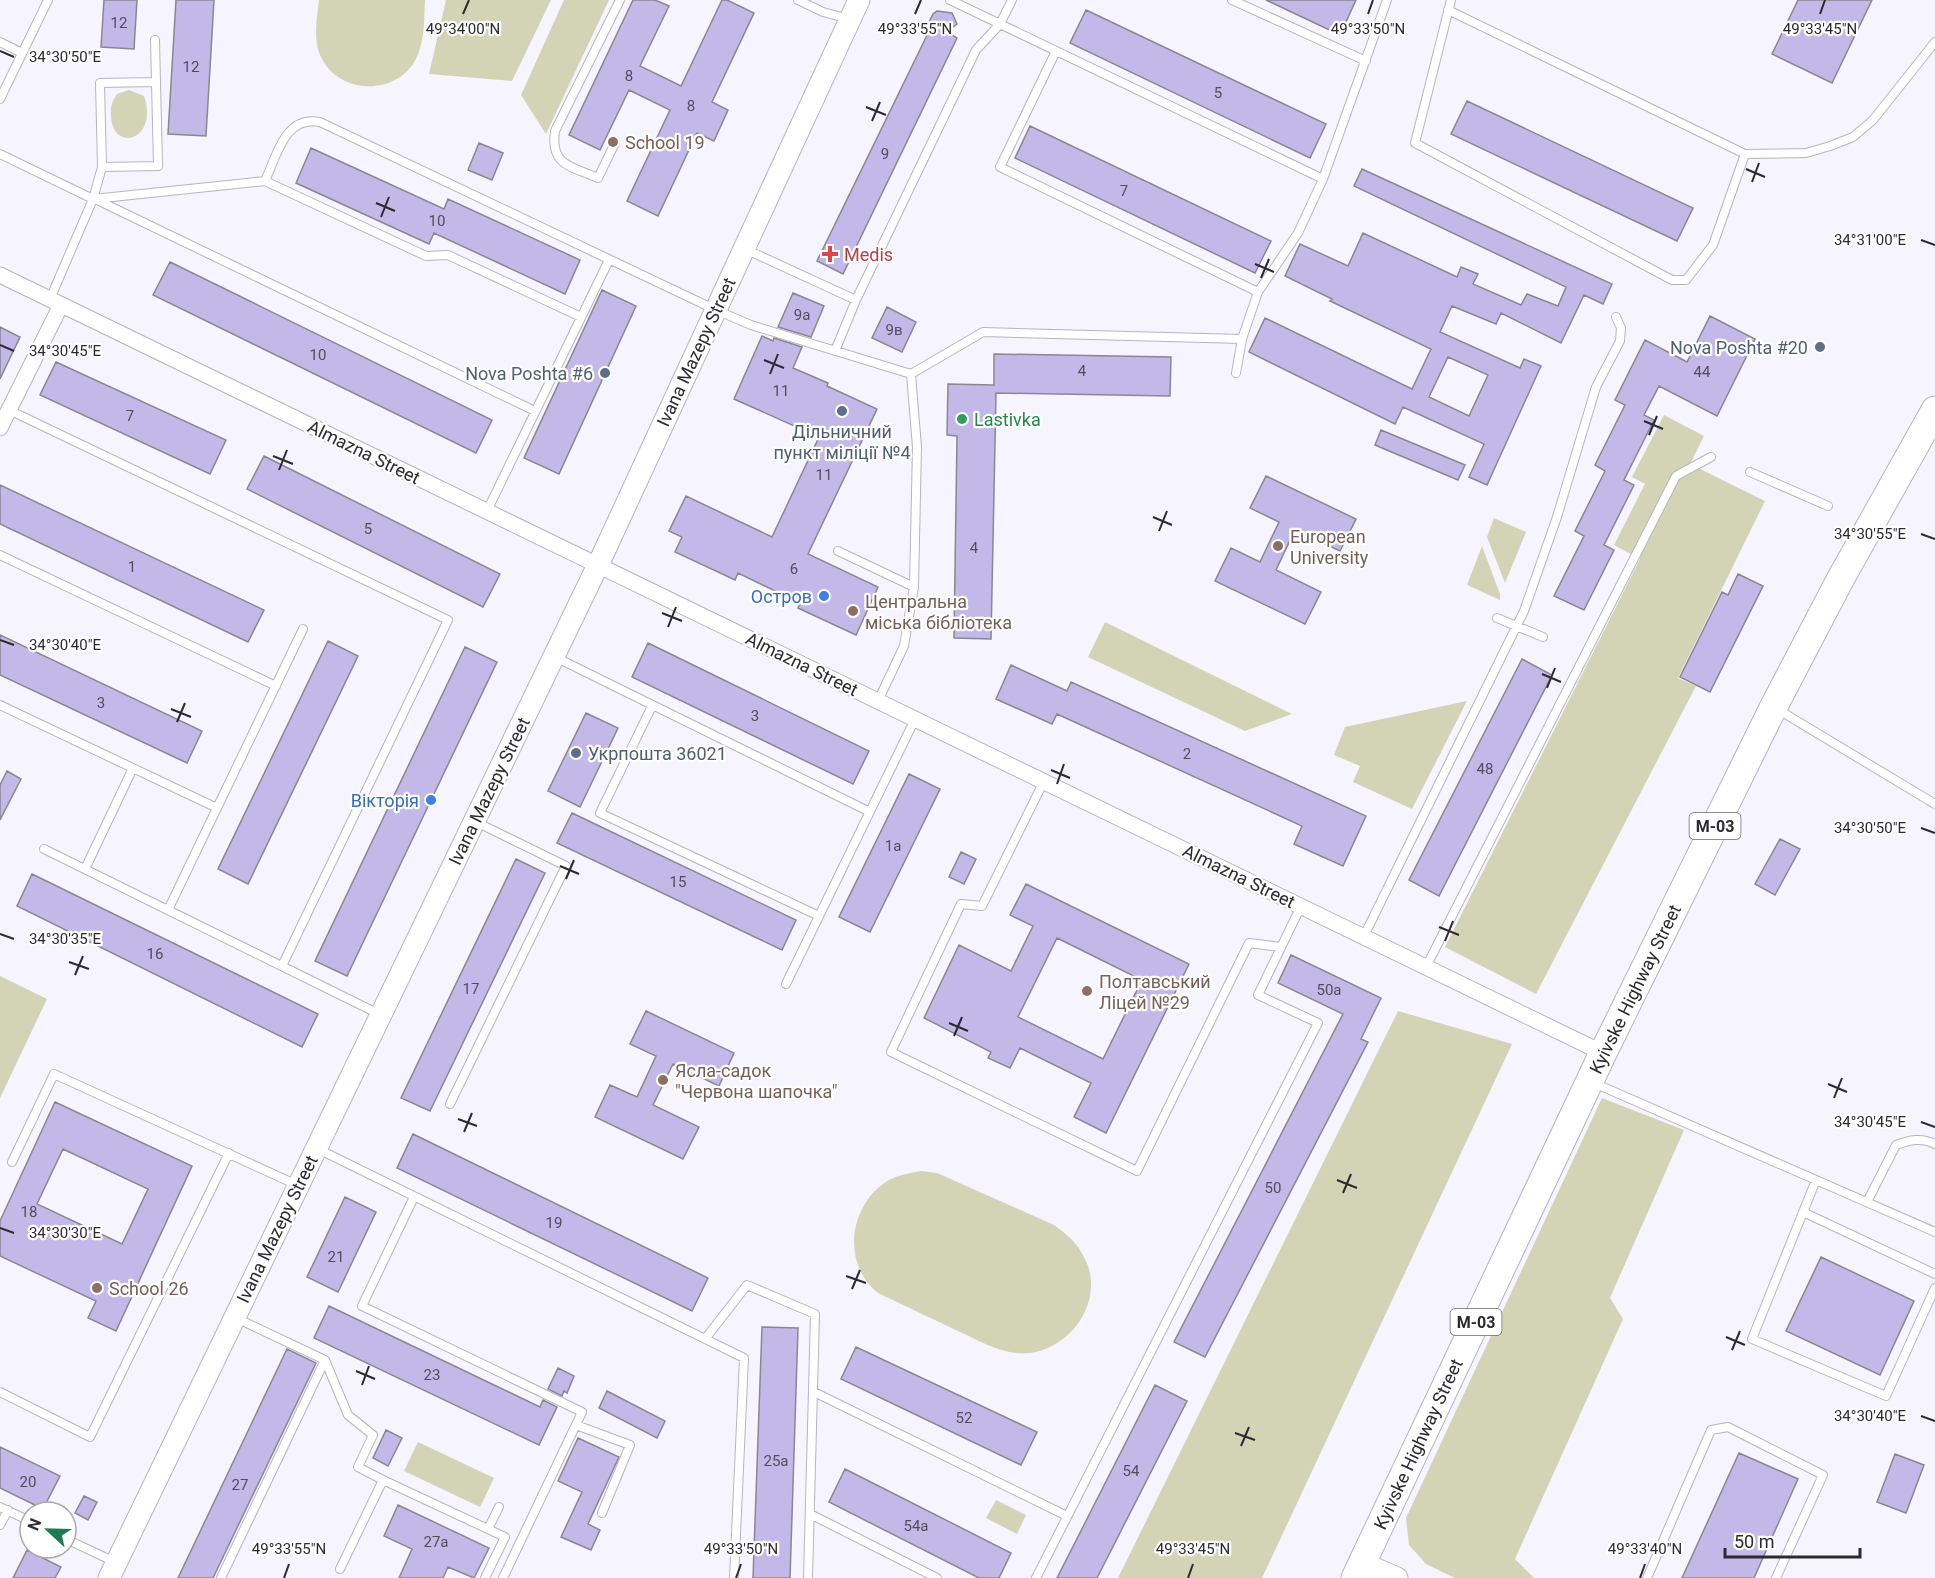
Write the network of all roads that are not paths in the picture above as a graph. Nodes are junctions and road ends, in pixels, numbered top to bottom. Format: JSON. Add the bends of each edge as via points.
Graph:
{"nodes":[{"id":1,"x":48,"y":0,"type":"edge"},
{"id":2,"x":620,"y":0,"type":"edge"},
{"id":3,"x":798,"y":0,"type":"edge"},
{"id":4,"x":950,"y":0,"type":"edge"},
{"id":5,"x":1012,"y":0,"type":"edge"},
{"id":6,"x":1232,"y":0,"type":"edge"},
{"id":7,"x":1387,"y":0,"type":"edge"},
{"id":8,"x":1451,"y":0,"type":"edge"},
{"id":9,"x":855,"y":9,"type":"edge"},
{"id":10,"x":1448,"y":10,"type":"junction"},
{"id":11,"x":1000,"y":24,"type":"junction"},
{"id":12,"x":155,"y":40,"type":"dead end"},
{"id":13,"x":0,"y":42,"type":"edge"},
{"id":14,"x":1935,"y":42,"type":"edge"},
{"id":15,"x":1056,"y":51,"type":"junction"},
{"id":16,"x":22,"y":53,"type":"junction"},
{"id":17,"x":1366,"y":61,"type":"junction"},
{"id":18,"x":156,"y":82,"type":"junction"},
{"id":19,"x":0,"y":99,"type":"edge"},
{"id":20,"x":615,"y":143,"type":"dead end"},
{"id":21,"x":1745,"y":154,"type":"junction"},
{"id":22,"x":1,"y":156,"type":"edge"},
{"id":23,"x":102,"y":167,"type":"junction"},
{"id":24,"x":1323,"y":179,"type":"junction"},
{"id":25,"x":265,"y":181,"type":"junction"},
{"id":26,"x":93,"y":199,"type":"junction"},
{"id":27,"x":744,"y":249,"type":"junction"},
{"id":28,"x":609,"y":260,"type":"junction"},
{"id":29,"x":0,"y":275,"type":"edge"},
{"id":30,"x":1258,"y":292,"type":"junction"},
{"id":31,"x":856,"y":300,"type":"junction"},
{"id":32,"x":56,"y":302,"type":"junction"},
{"id":33,"x":716,"y":310,"type":"junction"},
{"id":34,"x":581,"y":317,"type":"junction"},
{"id":35,"x":1616,"y":317,"type":"dead end"},
{"id":36,"x":1242,"y":339,"type":"junction"},
{"id":37,"x":835,"y":351,"type":"junction"},
{"id":38,"x":1236,"y":373,"type":"dead end"},
{"id":39,"x":911,"y":374,"type":"junction"},
{"id":40,"x":9,"y":410,"type":"junction"},
{"id":41,"x":1935,"y":410,"type":"edge"},
{"id":42,"x":535,"y":411,"type":"junction"},
{"id":43,"x":0,"y":428,"type":"edge"},
{"id":44,"x":1711,"y":457,"type":"dead end"},
{"id":45,"x":1750,"y":472,"type":"dead end"},
{"id":46,"x":1828,"y":506,"type":"dead end"},
{"id":47,"x":487,"y":511,"type":"junction"},
{"id":48,"x":838,"y":551,"type":"dead end"},
{"id":49,"x":0,"y":555,"type":"edge"},
{"id":50,"x":598,"y":565,"type":"junction"},
{"id":51,"x":914,"y":587,"type":"junction"},
{"id":52,"x":1497,"y":618,"type":"dead end"},
{"id":53,"x":1517,"y":625,"type":"junction"},
{"id":54,"x":303,"y":629,"type":"dead end"},
{"id":55,"x":1543,"y":638,"type":"dead end"},
{"id":56,"x":554,"y":657,"type":"junction"},
{"id":57,"x":276,"y":686,"type":"junction"},
{"id":58,"x":878,"y":701,"type":"junction"},
{"id":59,"x":0,"y":705,"type":"edge"},
{"id":60,"x":652,"y":706,"type":"junction"},
{"id":61,"x":1774,"y":706,"type":"junction"},
{"id":62,"x":915,"y":719,"type":"junction"},
{"id":63,"x":133,"y":768,"type":"junction"},
{"id":64,"x":1044,"y":781,"type":"junction"},
{"id":65,"x":1935,"y":804,"type":"edge"},
{"id":66,"x":217,"y":808,"type":"junction"},
{"id":67,"x":870,"y":812,"type":"junction"},
{"id":68,"x":474,"y":821,"type":"junction"},
{"id":69,"x":44,"y":849,"type":"dead end"},
{"id":70,"x":85,"y":869,"type":"junction"},
{"id":71,"x":1301,"y":906,"type":"junction"},
{"id":72,"x":168,"y":910,"type":"junction"},
{"id":73,"x":819,"y":916,"type":"junction"},
{"id":74,"x":1364,"y":936,"type":"junction"},
{"id":75,"x":1281,"y":947,"type":"junction"},
{"id":76,"x":282,"y":966,"type":"junction"},
{"id":77,"x":1426,"y":967,"type":"junction"},
{"id":78,"x":786,"y":984,"type":"dead end"},
{"id":79,"x":381,"y":1015,"type":"junction"},
{"id":80,"x":1603,"y":1053,"type":"junction"},
{"id":81,"x":1590,"y":1081,"type":"junction"},
{"id":82,"x":450,"y":1104,"type":"dead end"},
{"id":83,"x":1935,"y":1144,"type":"edge"},
{"id":84,"x":316,"y":1148,"type":"junction"},
{"id":85,"x":229,"y":1153,"type":"junction"},
{"id":86,"x":12,"y":1162,"type":"dead end"},
{"id":87,"x":1816,"y":1180,"type":"junction"},
{"id":88,"x":298,"y":1185,"type":"junction"},
{"id":89,"x":414,"y":1197,"type":"junction"},
{"id":90,"x":1867,"y":1202,"type":"junction"},
{"id":91,"x":1803,"y":1212,"type":"junction"},
{"id":92,"x":1935,"y":1232,"type":"edge"},
{"id":93,"x":1935,"y":1274,"type":"edge"},
{"id":94,"x":1935,"y":1288,"type":"edge"},
{"id":95,"x":235,"y":1317,"type":"junction"},
{"id":96,"x":705,"y":1339,"type":"junction"},
{"id":97,"x":325,"y":1360,"type":"junction"},
{"id":98,"x":0,"y":1392,"type":"edge"},
{"id":99,"x":814,"y":1392,"type":"junction"},
{"id":100,"x":576,"y":1425,"type":"junction"},
{"id":101,"x":383,"y":1480,"type":"junction"},
{"id":102,"x":498,"y":1507,"type":"dead end"},
{"id":103,"x":4,"y":1508,"type":"edge"},
{"id":104,"x":602,"y":1513,"type":"dead end"},
{"id":105,"x":810,"y":1514,"type":"junction"},
{"id":106,"x":18,"y":1515,"type":"edge"},
{"id":107,"x":1067,"y":1516,"type":"junction"},
{"id":108,"x":0,"y":1526,"type":"edge"},
{"id":109,"x":488,"y":1529,"type":"junction"},
{"id":110,"x":78,"y":1547,"type":"edge"},
{"id":111,"x":340,"y":1569,"type":"dead end"},
{"id":112,"x":112,"y":1570,"type":"edge"},
{"id":113,"x":1359,"y":1570,"type":"edge"},
{"id":114,"x":221,"y":1578,"type":"edge"},
{"id":115,"x":485,"y":1578,"type":"edge"},
{"id":116,"x":503,"y":1578,"type":"edge"},
{"id":117,"x":734,"y":1578,"type":"edge"},
{"id":118,"x":808,"y":1578,"type":"edge"},
{"id":119,"x":938,"y":1578,"type":"edge"},
{"id":120,"x":1036,"y":1578,"type":"edge"},
{"id":121,"x":1397,"y":1578,"type":"edge"},
{"id":122,"x":1647,"y":1578,"type":"edge"},
{"id":123,"x":1776,"y":1578,"type":"edge"}],
"edges":[{"from":1,"to":16,"type":"lane"},
{"from":2,"to":20,"type":"lane","via":[[555,130],[553,143],[561,161],[598,178]]},
{"from":3,"to":9,"type":"lane","via":[[823,12]]},
{"from":4,"to":11,"type":"lane"},
{"from":5,"to":11,"type":"lane"},
{"from":6,"to":17,"type":"lane"},
{"from":7,"to":17,"type":"lane"},
{"from":8,"to":10,"type":"lane"},
{"from":9,"to":27,"type":"main road","name":"Ivana Mazepy Street"},
{"from":10,"to":21,"type":"lane"},
{"from":10,"to":21,"type":"lane","via":[[1415,143],[1672,280],[1686,280],[1713,245]]},
{"from":11,"to":15,"type":"lane"},
{"from":11,"to":31,"type":"lane","via":[[976,50]]},
{"from":12,"to":18,"type":"lane"},
{"from":13,"to":16,"type":"lane"},
{"from":14,"to":21,"type":"lane","via":[[1873,120],[1853,137],[1806,153]]},
{"from":15,"to":24,"type":"lane"},
{"from":15,"to":30,"type":"lane","via":[[1000,166]]},
{"from":16,"to":19,"type":"lane"},
{"from":17,"to":24,"type":"lane"},
{"from":18,"to":23,"type":"lane","via":[[100,83]]},
{"from":18,"to":23,"type":"lane","via":[[158,166]]},
{"from":22,"to":26,"type":"lane"},
{"from":23,"to":26,"type":"lane"},
{"from":24,"to":30,"type":"lane","via":[[1298,233]]},
{"from":25,"to":26,"type":"lane"},
{"from":25,"to":28,"type":"lane","via":[[290,130],[309,120],[320,122]]},
{"from":25,"to":34,"type":"lane","via":[[426,256],[448,255]]},
{"from":26,"to":32,"type":"lane"},
{"from":26,"to":42,"type":"lane"},
{"from":27,"to":31,"type":"lane"},
{"from":27,"to":33,"type":"main road","name":"Ivana Mazepy Street"},
{"from":28,"to":33,"type":"lane"},
{"from":28,"to":34,"type":"lane"},
{"from":29,"to":32,"type":"street","name":"Almazna Street"},
{"from":30,"to":36,"type":"lane"},
{"from":31,"to":37,"type":"lane"},
{"from":32,"to":40,"type":"street"},
{"from":32,"to":47,"type":"street","name":"Almazna Street"},
{"from":33,"to":37,"type":"lane"},
{"from":33,"to":50,"type":"main road","name":"Ivana Mazepy Street"},
{"from":34,"to":42,"type":"lane"},
{"from":35,"to":53,"type":"lane","via":[[1621,328],[1620,341],[1596,387],[1557,517]]},
{"from":36,"to":38,"type":"lane"},
{"from":36,"to":39,"type":"lane","via":[[983,332]]},
{"from":37,"to":39,"type":"lane"},
{"from":39,"to":51,"type":"lane","via":[[916,447]]},
{"from":40,"to":43,"type":"street"},
{"from":40,"to":76,"type":"lane","via":[[448,620]]},
{"from":41,"to":61,"type":"highway","name":"Kyivske Highway Street","number":"М-03"},
{"from":42,"to":47,"type":"lane"},
{"from":44,"to":77,"type":"lane","via":[[1676,476]]},
{"from":45,"to":46,"type":"lane"},
{"from":47,"to":50,"type":"street","name":"Almazna Street"},
{"from":48,"to":51,"type":"lane"},
{"from":49,"to":57,"type":"lane"},
{"from":50,"to":56,"type":"main road","name":"Ivana Mazepy Street"},
{"from":50,"to":58,"type":"street","name":"Almazna Street"},
{"from":51,"to":58,"type":"lane","via":[[904,646]]},
{"from":52,"to":53,"type":"lane"},
{"from":53,"to":55,"type":"lane"},
{"from":53,"to":74,"type":"lane"},
{"from":54,"to":57,"type":"lane"},
{"from":56,"to":60,"type":"lane"},
{"from":56,"to":68,"type":"main road","name":"Ivana Mazepy Street"},
{"from":57,"to":66,"type":"lane"},
{"from":58,"to":62,"type":"street","name":"Almazna Street"},
{"from":59,"to":63,"type":"lane"},
{"from":60,"to":67,"type":"lane"},
{"from":60,"to":73,"type":"lane","via":[[600,813]]},
{"from":61,"to":65,"type":"lane"},
{"from":61,"to":80,"type":"highway","name":"Kyivske Highway Street","number":"М-03"},
{"from":62,"to":64,"type":"street","name":"Almazna Street"},
{"from":62,"to":67,"type":"lane"},
{"from":63,"to":66,"type":"lane"},
{"from":63,"to":70,"type":"lane"},
{"from":64,"to":71,"type":"street","name":"Almazna Street"},
{"from":64,"to":75,"type":"lane","via":[[982,906],[961,904],[891,1052],[1137,1171],[1249,943]]},
{"from":66,"to":72,"type":"lane"},
{"from":67,"to":73,"type":"lane"},
{"from":68,"to":79,"type":"main road","name":"Ivana Mazepy Street"},
{"from":68,"to":82,"type":"lane","via":[[566,866]]},
{"from":69,"to":70,"type":"lane"},
{"from":70,"to":72,"type":"lane"},
{"from":71,"to":74,"type":"street","name":"Almazna Street"},
{"from":71,"to":75,"type":"lane"},
{"from":72,"to":76,"type":"lane"},
{"from":73,"to":78,"type":"lane"},
{"from":74,"to":77,"type":"street","name":"Almazna Street"},
{"from":75,"to":107,"type":"lane","via":[[1258,994],[1318,1023]]},
{"from":76,"to":79,"type":"lane"},
{"from":77,"to":80,"type":"street","name":"Almazna Street"},
{"from":79,"to":84,"type":"main road","name":"Ivana Mazepy Street"},
{"from":80,"to":81,"type":"highway","name":"Kyivske Highway Street","number":"М-03"},
{"from":81,"to":87,"type":"lane"},
{"from":81,"to":113,"type":"highway","name":"Kyivske Highway Street","number":"М-03"},
{"from":83,"to":90,"type":"lane","via":[[1912,1139],[1896,1145]]},
{"from":84,"to":88,"type":"main road","name":"Ivana Mazepy Street"},
{"from":84,"to":89,"type":"lane"},
{"from":85,"to":86,"type":"lane","via":[[54,1074]]},
{"from":85,"to":88,"type":"lane"},
{"from":85,"to":98,"type":"lane","via":[[90,1437]]},
{"from":87,"to":90,"type":"lane"},
{"from":87,"to":91,"type":"lane"},
{"from":88,"to":95,"type":"main road","name":"Ivana Mazepy Street"},
{"from":89,"to":96,"type":"lane"},
{"from":89,"to":100,"type":"lane","via":[[362,1306],[582,1412]]},
{"from":90,"to":92,"type":"lane"},
{"from":91,"to":93,"type":"lane"},
{"from":91,"to":94,"type":"lane","via":[[1752,1339],[1886,1396]]},
{"from":95,"to":97,"type":"lane"},
{"from":95,"to":112,"type":"main road","name":"Ivana Mazepy Street"},
{"from":96,"to":99,"type":"lane","via":[[747,1285],[815,1314]]},
{"from":96,"to":117,"type":"lane","via":[[744,1358]]},
{"from":97,"to":101,"type":"lane","via":[[348,1415],[373,1435],[358,1467]]},
{"from":97,"to":114,"type":"lane"},
{"from":99,"to":105,"type":"lane"},
{"from":99,"to":107,"type":"lane"},
{"from":100,"to":104,"type":"lane","via":[[630,1445]]},
{"from":100,"to":116,"type":"lane"},
{"from":101,"to":109,"type":"lane"},
{"from":101,"to":111,"type":"lane"},
{"from":102,"to":109,"type":"lane"},
{"from":103,"to":106,"type":"lane"},
{"from":103,"to":108,"type":"lane"},
{"from":105,"to":118,"type":"lane"},
{"from":105,"to":119,"type":"lane"},
{"from":107,"to":120,"type":"lane"},
{"from":109,"to":115,"type":"lane","via":[[505,1537]]},
{"from":110,"to":112,"type":"lane"},
{"from":113,"to":121,"type":"main road"},
{"from":122,"to":123,"type":"lane","via":[[1711,1430],[1728,1427],[1823,1475]]}]}
